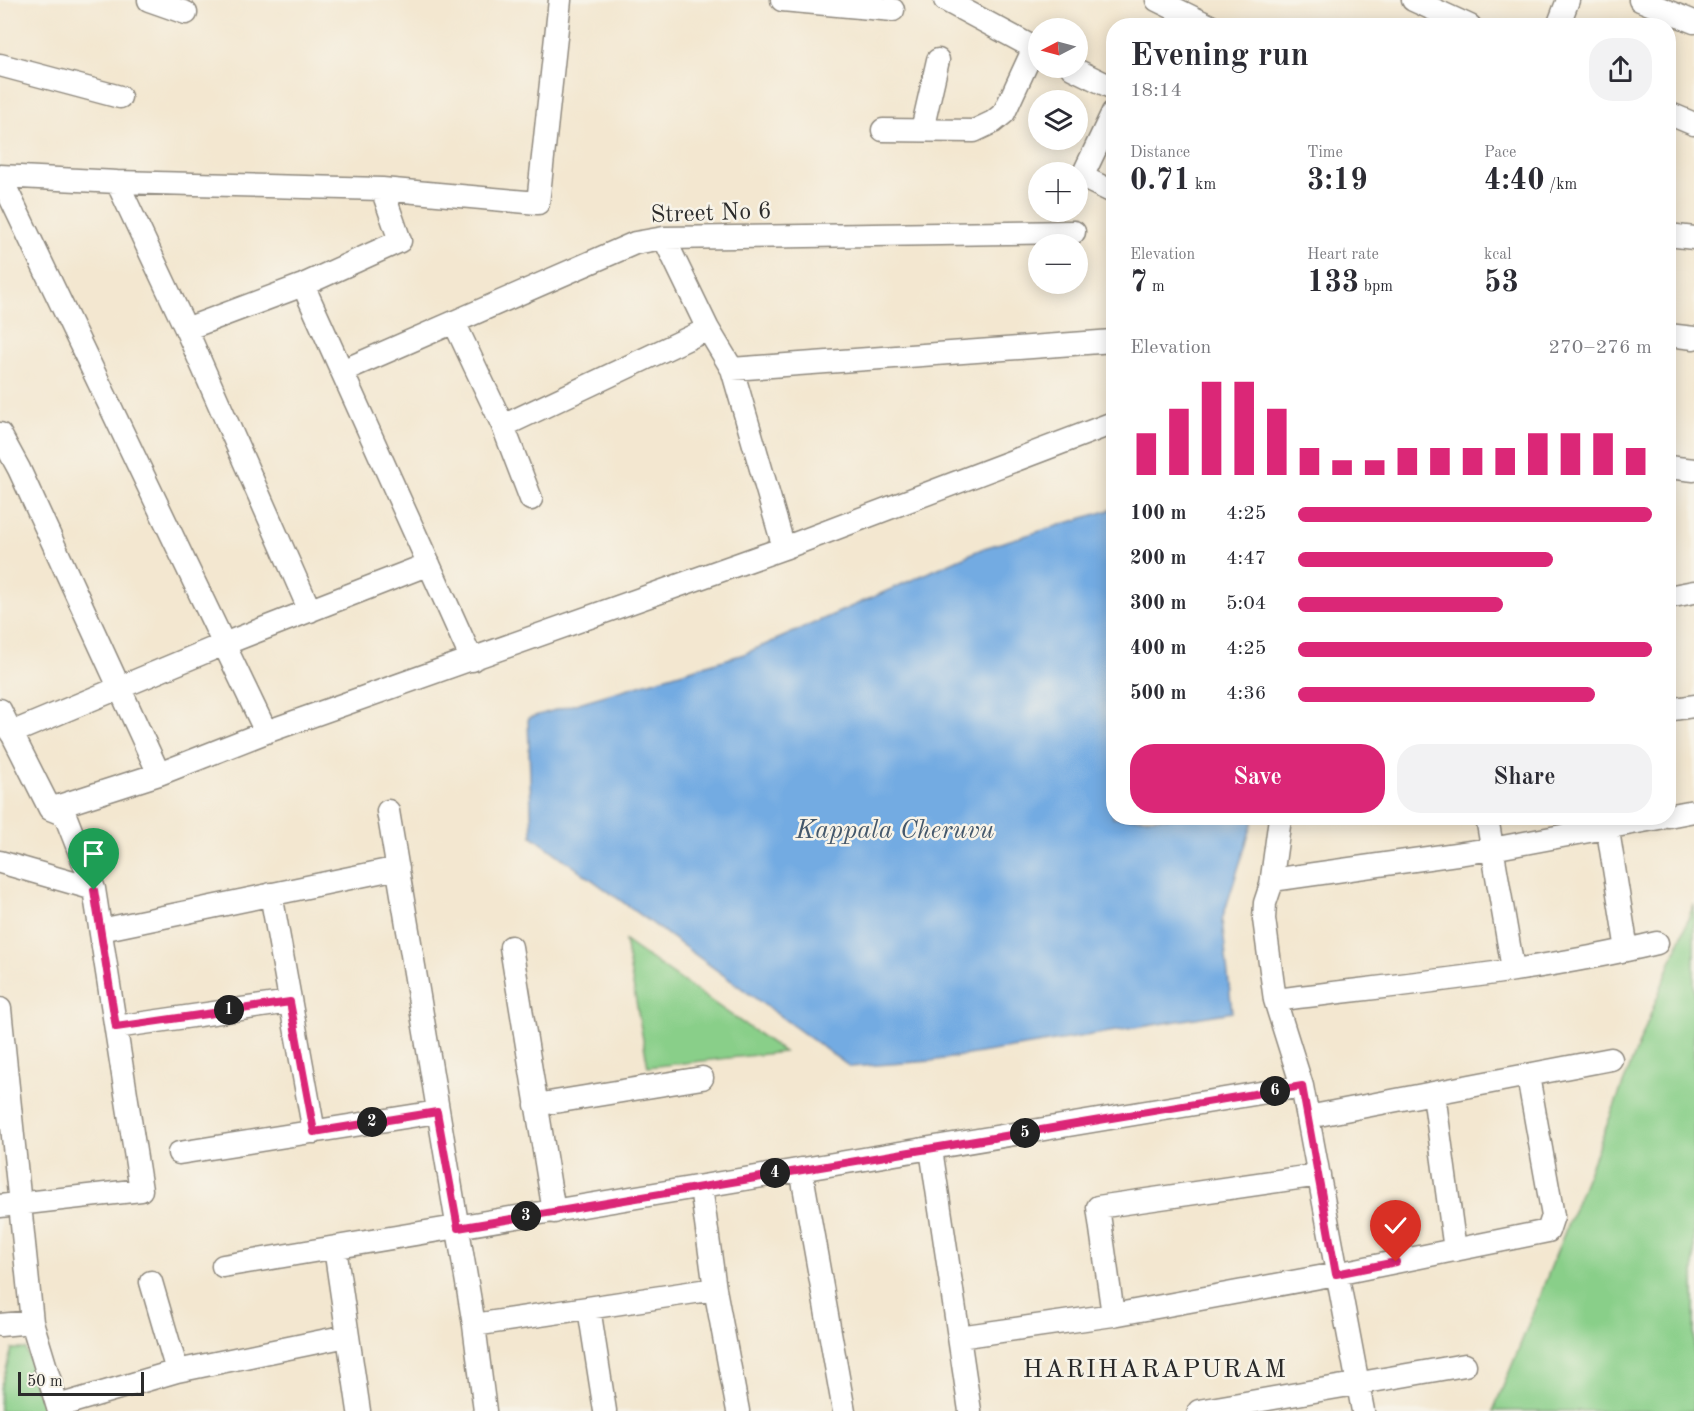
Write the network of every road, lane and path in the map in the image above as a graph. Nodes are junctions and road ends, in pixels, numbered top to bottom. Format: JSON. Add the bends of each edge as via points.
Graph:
{"nodes":[{"id":1,"x":149,"y":0,"type":"edge"},
{"id":2,"x":560,"y":0,"type":"edge"},
{"id":3,"x":782,"y":0,"type":"edge"},
{"id":4,"x":945,"y":0,"type":"edge"},
{"id":5,"x":1156,"y":0,"type":"edge"},
{"id":6,"x":1413,"y":0,"type":"edge"},
{"id":7,"x":1568,"y":0,"type":"edge"},
{"id":8,"x":1640,"y":0,"type":"edge"},
{"id":9,"x":1180,"y":5,"type":"edge"},
{"id":10,"x":893,"y":10,"type":"dead end"},
{"id":11,"x":186,"y":13,"type":"dead end"},
{"id":12,"x":1199,"y":18,"type":"edge"},
{"id":13,"x":1452,"y":18,"type":"edge"},
{"id":14,"x":1561,"y":18,"type":"edge"},
{"id":15,"x":1694,"y":22,"type":"edge"},
{"id":16,"x":1028,"y":45,"type":"edge"},
{"id":17,"x":938,"y":60,"type":"dead end"},
{"id":18,"x":0,"y":65,"type":"edge"},
{"id":19,"x":1028,"y":65,"type":"edge"},
{"id":20,"x":1088,"y":76,"type":"edge"},
{"id":21,"x":1106,"y":85,"type":"edge"},
{"id":22,"x":120,"y":97,"type":"dead end"},
{"id":23,"x":1676,"y":116,"type":"edge"},
{"id":24,"x":1694,"y":124,"type":"edge"},
{"id":25,"x":1106,"y":127,"type":"edge"},
{"id":26,"x":883,"y":130,"type":"dead end"},
{"id":27,"x":922,"y":130,"type":"junction"},
{"id":28,"x":1088,"y":166,"type":"edge"},
{"id":29,"x":0,"y":176,"type":"edge"},
{"id":30,"x":117,"y":182,"type":"junction"},
{"id":31,"x":1088,"y":185,"type":"edge"},
{"id":32,"x":382,"y":189,"type":"junction"},
{"id":33,"x":1106,"y":190,"type":"edge"},
{"id":34,"x":1074,"y":232,"type":"dead end"},
{"id":35,"x":1676,"y":236,"type":"edge"},
{"id":36,"x":664,"y":238,"type":"junction"},
{"id":37,"x":1694,"y":238,"type":"edge"},
{"id":38,"x":303,"y":285,"type":"junction"},
{"id":39,"x":454,"y":322,"type":"junction"},
{"id":40,"x":186,"y":329,"type":"junction"},
{"id":41,"x":708,"y":329,"type":"junction"},
{"id":42,"x":1676,"y":336,"type":"edge"},
{"id":43,"x":1694,"y":338,"type":"edge"},
{"id":44,"x":1106,"y":342,"type":"edge"},
{"id":45,"x":732,"y":369,"type":"junction"},
{"id":46,"x":342,"y":371,"type":"junction"},
{"id":47,"x":503,"y":426,"type":"junction"},
{"id":48,"x":1106,"y":426,"type":"edge"},
{"id":49,"x":0,"y":434,"type":"edge"},
{"id":50,"x":1676,"y":468,"type":"edge"},
{"id":51,"x":1694,"y":470,"type":"edge"},
{"id":52,"x":9,"y":474,"type":"edge"},
{"id":53,"x":531,"y":499,"type":"dead end"},
{"id":54,"x":784,"y":548,"type":"junction"},
{"id":55,"x":429,"y":564,"type":"junction"},
{"id":56,"x":1694,"y":592,"type":"edge"},
{"id":57,"x":1676,"y":595,"type":"edge"},
{"id":58,"x":310,"y":611,"type":"junction"},
{"id":59,"x":224,"y":644,"type":"junction"},
{"id":60,"x":472,"y":660,"type":"junction"},
{"id":61,"x":119,"y":687,"type":"junction"},
{"id":62,"x":1694,"y":706,"type":"edge"},
{"id":63,"x":1676,"y":709,"type":"edge"},
{"id":64,"x":4,"y":719,"type":"edge"},
{"id":65,"x":266,"y":732,"type":"junction"},
{"id":66,"x":159,"y":774,"type":"junction"},
{"id":67,"x":50,"y":809,"type":"junction"},
{"id":68,"x":388,"y":811,"type":"dead end"},
{"id":69,"x":1694,"y":811,"type":"edge"},
{"id":70,"x":1676,"y":814,"type":"edge"},
{"id":71,"x":1279,"y":825,"type":"edge"},
{"id":72,"x":1488,"y":825,"type":"edge"},
{"id":73,"x":1598,"y":825,"type":"edge"},
{"id":74,"x":1607,"y":825,"type":"edge"},
{"id":75,"x":1492,"y":849,"type":"junction"},
{"id":76,"x":0,"y":862,"type":"edge"},
{"id":77,"x":398,"y":868,"type":"junction"},
{"id":78,"x":1272,"y":880,"type":"junction"},
{"id":79,"x":94,"y":890,"type":"junction"},
{"id":80,"x":271,"y":894,"type":"junction"},
{"id":81,"x":101,"y":930,"type":"junction"},
{"id":82,"x":1656,"y":943,"type":"dead end"},
{"id":83,"x":511,"y":947,"type":"dead end"},
{"id":84,"x":1627,"y":950,"type":"junction"},
{"id":85,"x":1513,"y":969,"type":"junction"},
{"id":86,"x":1275,"y":1000,"type":"junction"},
{"id":87,"x":290,"y":1002,"type":"junction"},
{"id":88,"x":0,"y":1009,"type":"edge"},
{"id":89,"x":116,"y":1027,"type":"junction"},
{"id":90,"x":1611,"y":1059,"type":"dead end"},
{"id":91,"x":1528,"y":1076,"type":"junction"},
{"id":92,"x":702,"y":1078,"type":"dead end"},
{"id":93,"x":1302,"y":1086,"type":"junction"},
{"id":94,"x":1434,"y":1094,"type":"junction"},
{"id":95,"x":536,"y":1105,"type":"junction"},
{"id":96,"x":437,"y":1112,"type":"junction"},
{"id":97,"x":1308,"y":1117,"type":"junction"},
{"id":98,"x":6,"y":1124,"type":"edge"},
{"id":99,"x":314,"y":1132,"type":"junction"},
{"id":100,"x":931,"y":1149,"type":"junction"},
{"id":101,"x":179,"y":1152,"type":"dead end"},
{"id":102,"x":801,"y":1169,"type":"junction"},
{"id":103,"x":1318,"y":1175,"type":"junction"},
{"id":104,"x":701,"y":1187,"type":"junction"},
{"id":105,"x":10,"y":1205,"type":"edge"},
{"id":106,"x":554,"y":1212,"type":"junction"},
{"id":107,"x":458,"y":1228,"type":"junction"},
{"id":108,"x":334,"y":1248,"type":"junction"},
{"id":109,"x":1455,"y":1250,"type":"junction"},
{"id":110,"x":223,"y":1266,"type":"dead end"},
{"id":111,"x":1336,"y":1274,"type":"junction"},
{"id":112,"x":151,"y":1282,"type":"dead end"},
{"id":113,"x":715,"y":1289,"type":"junction"},
{"id":114,"x":589,"y":1308,"type":"junction"},
{"id":115,"x":1113,"y":1315,"type":"junction"},
{"id":116,"x":32,"y":1322,"type":"junction"},
{"id":117,"x":474,"y":1324,"type":"junction"},
{"id":118,"x":0,"y":1325,"type":"edge"},
{"id":119,"x":347,"y":1336,"type":"junction"},
{"id":120,"x":959,"y":1337,"type":"junction"},
{"id":121,"x":1465,"y":1365,"type":"dead end"},
{"id":122,"x":177,"y":1371,"type":"junction"},
{"id":123,"x":1358,"y":1383,"type":"junction"},
{"id":124,"x":1240,"y":1408,"type":"edge"},
{"id":125,"x":58,"y":1409,"type":"edge"},
{"id":126,"x":359,"y":1411,"type":"edge"},
{"id":127,"x":485,"y":1411,"type":"edge"},
{"id":128,"x":605,"y":1411,"type":"edge"},
{"id":129,"x":738,"y":1411,"type":"edge"},
{"id":130,"x":844,"y":1411,"type":"edge"},
{"id":131,"x":970,"y":1411,"type":"edge"},
{"id":132,"x":1199,"y":1411,"type":"edge"},
{"id":133,"x":1363,"y":1411,"type":"edge"}],
"edges":[{"from":1,"to":11,"type":"street"},
{"from":2,"to":32,"type":"street","via":[[538,203]]},
{"from":3,"to":10,"type":"street"},
{"from":4,"to":16,"type":"street"},
{"from":5,"to":9,"type":"street"},
{"from":6,"to":13,"type":"street"},
{"from":7,"to":14,"type":"street"},
{"from":8,"to":15,"type":"street"},
{"from":9,"to":12,"type":"street"},
{"from":17,"to":27,"type":"street"},
{"from":18,"to":22,"type":"street"},
{"from":19,"to":27,"type":"street","via":[[1004,113],[993,122],[974,131]]},
{"from":20,"to":21,"type":"street"},
{"from":23,"to":24,"type":"street"},
{"from":25,"to":28,"type":"street"},
{"from":26,"to":27,"type":"street"},
{"from":29,"to":30,"type":"street"},
{"from":29,"to":59,"type":"street"},
{"from":30,"to":32,"type":"street"},
{"from":30,"to":40,"type":"street"},
{"from":31,"to":33,"type":"street"},
{"from":32,"to":38,"type":"street","via":[[400,241]]},
{"from":34,"to":36,"type":"street","name":"Street No 6"},
{"from":35,"to":37,"type":"street"},
{"from":36,"to":39,"type":"street","name":"Street No 6","via":[[635,243]]},
{"from":36,"to":41,"type":"street"},
{"from":38,"to":40,"type":"street"},
{"from":38,"to":46,"type":"street"},
{"from":39,"to":46,"type":"street","name":"Street No 6"},
{"from":39,"to":47,"type":"street"},
{"from":40,"to":58,"type":"street"},
{"from":41,"to":45,"type":"street"},
{"from":41,"to":47,"type":"street"},
{"from":42,"to":43,"type":"street"},
{"from":44,"to":45,"type":"street"},
{"from":45,"to":54,"type":"street"},
{"from":46,"to":55,"type":"street"},
{"from":47,"to":53,"type":"street"},
{"from":48,"to":54,"type":"street"},
{"from":49,"to":52,"type":"street"},
{"from":50,"to":51,"type":"street"},
{"from":52,"to":61,"type":"street"},
{"from":54,"to":60,"type":"street"},
{"from":55,"to":58,"type":"street"},
{"from":55,"to":60,"type":"street"},
{"from":56,"to":57,"type":"street"},
{"from":58,"to":59,"type":"street"},
{"from":59,"to":61,"type":"street"},
{"from":59,"to":65,"type":"street"},
{"from":60,"to":65,"type":"street"},
{"from":61,"to":64,"type":"street"},
{"from":61,"to":66,"type":"street"},
{"from":62,"to":63,"type":"street"},
{"from":64,"to":67,"type":"street"},
{"from":65,"to":66,"type":"street"},
{"from":66,"to":67,"type":"street"},
{"from":67,"to":79,"type":"street","via":[[65,815]]},
{"from":68,"to":77,"type":"street"},
{"from":69,"to":70,"type":"street"},
{"from":71,"to":78,"type":"street"},
{"from":72,"to":75,"type":"street"},
{"from":73,"to":75,"type":"street"},
{"from":74,"to":84,"type":"street"},
{"from":75,"to":78,"type":"street"},
{"from":75,"to":85,"type":"street"},
{"from":76,"to":79,"type":"street"},
{"from":77,"to":80,"type":"street"},
{"from":77,"to":96,"type":"street"},
{"from":78,"to":86,"type":"street","via":[[1264,919]]},
{"from":79,"to":81,"type":"street"},
{"from":80,"to":81,"type":"street"},
{"from":80,"to":87,"type":"street"},
{"from":81,"to":89,"type":"street"},
{"from":82,"to":84,"type":"street"},
{"from":83,"to":95,"type":"street"},
{"from":84,"to":85,"type":"street"},
{"from":85,"to":86,"type":"street"},
{"from":86,"to":93,"type":"street"},
{"from":87,"to":89,"type":"street"},
{"from":87,"to":99,"type":"street"},
{"from":88,"to":98,"type":"street"},
{"from":89,"to":105,"type":"street","via":[[141,1190]]},
{"from":90,"to":91,"type":"street"},
{"from":91,"to":94,"type":"street"},
{"from":91,"to":109,"type":"street","via":[[1553,1216],[1548,1231]]},
{"from":92,"to":95,"type":"street"},
{"from":93,"to":97,"type":"street"},
{"from":93,"to":100,"type":"street"},
{"from":94,"to":97,"type":"street"},
{"from":94,"to":109,"type":"street"},
{"from":95,"to":106,"type":"street"},
{"from":96,"to":99,"type":"street"},
{"from":96,"to":107,"type":"street"},
{"from":97,"to":103,"type":"street"},
{"from":98,"to":105,"type":"street"},
{"from":99,"to":101,"type":"street"},
{"from":100,"to":102,"type":"street"},
{"from":100,"to":120,"type":"street"},
{"from":102,"to":104,"type":"street"},
{"from":102,"to":130,"type":"street"},
{"from":103,"to":111,"type":"street"},
{"from":103,"to":115,"type":"street","via":[[1098,1207]]},
{"from":104,"to":106,"type":"street"},
{"from":104,"to":113,"type":"street"},
{"from":105,"to":116,"type":"street"},
{"from":106,"to":107,"type":"street"},
{"from":107,"to":108,"type":"street"},
{"from":107,"to":117,"type":"street"},
{"from":108,"to":110,"type":"street"},
{"from":108,"to":119,"type":"street"},
{"from":109,"to":111,"type":"street"},
{"from":111,"to":115,"type":"street"},
{"from":111,"to":123,"type":"street"},
{"from":112,"to":122,"type":"street"},
{"from":113,"to":114,"type":"street"},
{"from":113,"to":129,"type":"street"},
{"from":114,"to":117,"type":"street"},
{"from":114,"to":128,"type":"street"},
{"from":115,"to":120,"type":"street"},
{"from":116,"to":118,"type":"street"},
{"from":116,"to":125,"type":"street"},
{"from":117,"to":127,"type":"street"},
{"from":119,"to":122,"type":"street"},
{"from":119,"to":126,"type":"street"},
{"from":120,"to":131,"type":"street"},
{"from":121,"to":123,"type":"street"},
{"from":122,"to":125,"type":"street"},
{"from":123,"to":124,"type":"street"},
{"from":123,"to":133,"type":"street"},
{"from":124,"to":132,"type":"street"}]}
